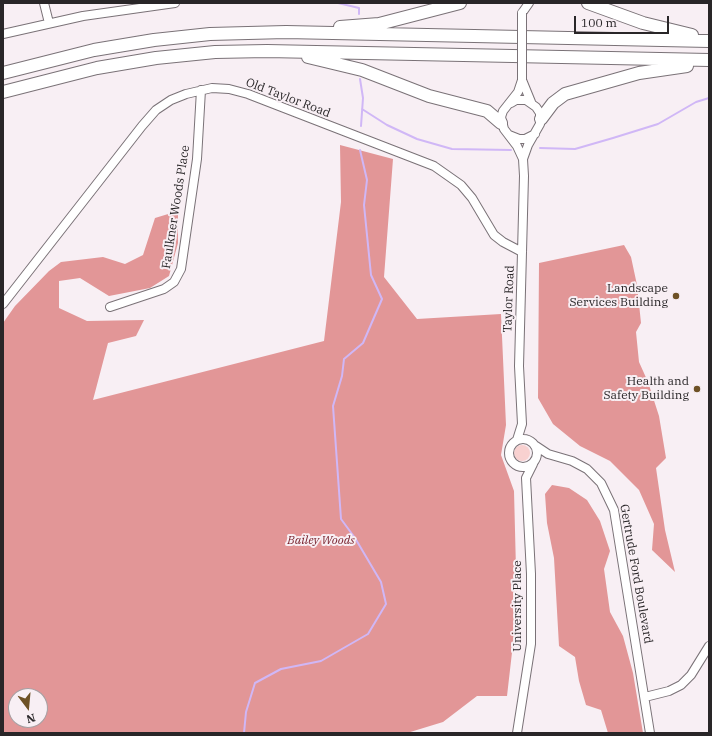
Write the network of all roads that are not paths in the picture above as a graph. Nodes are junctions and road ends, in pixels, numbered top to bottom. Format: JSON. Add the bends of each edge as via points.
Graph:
{"nodes":[{"id":1,"x":44,"y":3,"type":"edge"},
{"id":2,"x":176,"y":3,"type":"edge"},
{"id":3,"x":460,"y":3,"type":"edge"},
{"id":4,"x":519,"y":3,"type":"edge"},
{"id":5,"x":529,"y":3,"type":"edge"},
{"id":6,"x":588,"y":3,"type":"edge"},
{"id":7,"x":522,"y":13,"type":"junction"},
{"id":8,"x":49,"y":23,"type":"junction"},
{"id":9,"x":286,"y":32,"type":"junction"},
{"id":10,"x":3,"y":34,"type":"edge"},
{"id":11,"x":709,"y":37,"type":"edge"},
{"id":12,"x":709,"y":42,"type":"edge"},
{"id":13,"x":267,"y":51,"type":"junction"},
{"id":14,"x":709,"y":62,"type":"edge"},
{"id":15,"x":3,"y":73,"type":"edge"},
{"id":16,"x":522,"y":80,"type":"junction"},
{"id":17,"x":201,"y":90,"type":"junction"},
{"id":18,"x":3,"y":92,"type":"edge"},
{"id":19,"x":531,"y":102,"type":"junction"},
{"id":20,"x":511,"y":103,"type":"junction"},
{"id":21,"x":541,"y":119,"type":"junction"},
{"id":22,"x":502,"y":123,"type":"junction"},
{"id":23,"x":536,"y":133,"type":"junction"},
{"id":24,"x":507,"y":134,"type":"junction"},
{"id":25,"x":523,"y":159,"type":"junction"},
{"id":26,"x":522,"y":252,"type":"junction"},
{"id":27,"x":3,"y":304,"type":"edge"},
{"id":28,"x":110,"y":307,"type":"dead end"},
{"id":29,"x":522,"y":424,"type":"junction"},
{"id":30,"x":517,"y":440,"type":"junction"},
{"id":31,"x":534,"y":444,"type":"junction"},
{"id":32,"x":548,"y":454,"type":"junction"},
{"id":33,"x":535,"y":461,"type":"junction"},
{"id":34,"x":516,"y":465,"type":"junction"},
{"id":35,"x":526,"y":478,"type":"junction"},
{"id":36,"x":709,"y":646,"type":"edge"},
{"id":37,"x":645,"y":697,"type":"junction"},
{"id":38,"x":517,"y":733,"type":"edge"},
{"id":39,"x":650,"y":733,"type":"edge"}],
"edges":[{"from":1,"to":8,"type":"street"},
{"from":2,"to":8,"type":"street","via":[[144,6]]},
{"from":3,"to":9,"type":"highway","via":[[379,24]]},
{"from":4,"to":7,"type":"street"},
{"from":5,"to":7,"type":"street"},
{"from":6,"to":11,"type":"highway","via":[[643,23]]},
{"from":7,"to":16,"type":"street","bridge":true},
{"from":8,"to":10,"type":"street"},
{"from":9,"to":12,"type":"highway"},
{"from":9,"to":15,"type":"highway","via":[[210,34],[154,40],[94,50]]},
{"from":13,"to":14,"type":"highway"},
{"from":13,"to":18,"type":"highway","via":[[215,52],[156,58],[97,68]]},
{"from":13,"to":22,"type":"highway","via":[[362,70],[429,96],[487,111]]},
{"from":14,"to":21,"type":"highway","via":[[639,73],[579,89],[559,98]]},
{"from":16,"to":19,"type":"street"},
{"from":16,"to":20,"type":"street"},
{"from":17,"to":26,"type":"street","name":"Old Taylor Road","via":[[229,89],[248,94],[434,166],[447,173],[465,189],[494,235]]},
{"from":17,"to":27,"type":"street","name":"Old Taylor Road","via":[[171,100],[156,110]]},
{"from":17,"to":28,"type":"street","name":"Faulkner Woods Place","via":[[197,159],[181,269],[174,282],[164,289]]},
{"from":19,"to":20,"type":"street","via":[[521,100]]},
{"from":19,"to":21,"type":"street"},
{"from":20,"to":22,"type":"street","via":[[503,111]]},
{"from":21,"to":23,"type":"street"},
{"from":22,"to":24,"type":"street"},
{"from":23,"to":24,"type":"street","via":[[531,137],[518,139]]},
{"from":23,"to":25,"type":"street"},
{"from":24,"to":25,"type":"street"},
{"from":25,"to":26,"type":"street","name":"Taylor Road"},
{"from":26,"to":29,"type":"street","name":"Taylor Road","via":[[519,366]]},
{"from":29,"to":30,"type":"street","name":"Taylor Road"},
{"from":29,"to":31,"type":"street"},
{"from":30,"to":31,"type":"street","via":[[527,439]]},
{"from":30,"to":34,"type":"street","via":[[509,450],[510,458]]},
{"from":31,"to":32,"type":"street","name":"Gertrude Ford Boulevard"},
{"from":31,"to":33,"type":"street"},
{"from":32,"to":33,"type":"street"},
{"from":32,"to":37,"type":"street","name":"Gertrude Ford Boulevard","via":[[572,461],[587,469],[601,483],[614,510]]},
{"from":33,"to":34,"type":"street","via":[[524,467]]},
{"from":33,"to":35,"type":"street","name":"University Place"},
{"from":34,"to":35,"type":"street"},
{"from":35,"to":38,"type":"street","name":"University Place","via":[[531,574],[531,644]]},
{"from":36,"to":37,"type":"street","via":[[694,671],[681,685]]},
{"from":37,"to":39,"type":"street","name":"Gertrude Ford Boulevard"}]}
